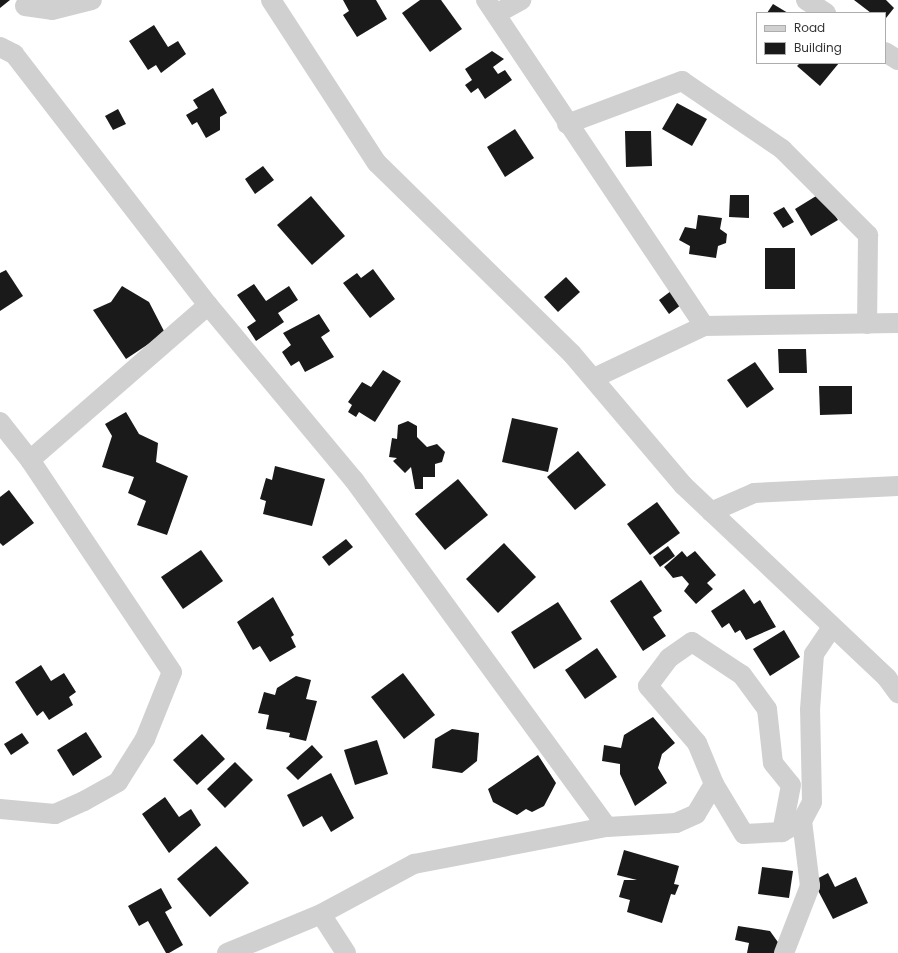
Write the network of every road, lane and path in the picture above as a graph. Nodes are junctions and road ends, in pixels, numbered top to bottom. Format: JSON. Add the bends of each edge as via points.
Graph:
{"nodes":[{"id":1,"x":92,"y":0,"type":"edge"},
{"id":2,"x":271,"y":0,"type":"edge"},
{"id":3,"x":521,"y":0,"type":"edge"},
{"id":4,"x":806,"y":0,"type":"edge"},
{"id":5,"x":25,"y":6,"type":"dead end"},
{"id":6,"x":491,"y":7,"type":"edge"},
{"id":7,"x":824,"y":12,"type":"edge"},
{"id":8,"x":0,"y":47,"type":"edge"},
{"id":9,"x":886,"y":53,"type":"edge"},
{"id":10,"x":898,"y":60,"type":"edge"},
{"id":11,"x":567,"y":124,"type":"junction"},
{"id":12,"x":208,"y":305,"type":"junction"},
{"id":13,"x":867,"y":324,"type":"junction"},
{"id":14,"x":898,"y":324,"type":"edge"},
{"id":15,"x":704,"y":326,"type":"junction"},
{"id":16,"x":594,"y":378,"type":"junction"},
{"id":17,"x":0,"y":422,"type":"edge"},
{"id":18,"x":30,"y":460,"type":"junction"},
{"id":19,"x":898,"y":486,"type":"edge"},
{"id":20,"x":711,"y":512,"type":"junction"},
{"id":21,"x":832,"y":627,"type":"junction"},
{"id":22,"x":894,"y":681,"type":"edge"},
{"id":23,"x":714,"y":784,"type":"junction"},
{"id":24,"x":0,"y":809,"type":"edge"},
{"id":25,"x":802,"y":821,"type":"junction"},
{"id":26,"x":607,"y":827,"type":"junction"},
{"id":27,"x":782,"y":832,"type":"junction"},
{"id":28,"x":321,"y":914,"type":"junction"},
{"id":29,"x":227,"y":953,"type":"edge"},
{"id":30,"x":346,"y":953,"type":"edge"},
{"id":31,"x":784,"y":953,"type":"edge"}],
"edges":[{"from":1,"to":5,"type":"street","via":[[52,10]]},
{"from":2,"to":16,"type":"street","via":[[377,163]]},
{"from":3,"to":6,"type":"street"},
{"from":4,"to":7,"type":"street"},
{"from":6,"to":11,"type":"street"},
{"from":8,"to":12,"type":"street","via":[[14,54]]},
{"from":9,"to":10,"type":"street"},
{"from":11,"to":13,"type":"street","via":[[682,81],[782,149],[868,235]]},
{"from":11,"to":15,"type":"street"},
{"from":12,"to":18,"type":"street"},
{"from":12,"to":26,"type":"street","via":[[354,480]]},
{"from":13,"to":14,"type":"street"},
{"from":13,"to":15,"type":"street"},
{"from":15,"to":16,"type":"street"},
{"from":16,"to":20,"type":"street","via":[[683,485]]},
{"from":17,"to":18,"type":"street"},
{"from":18,"to":24,"type":"street","via":[[172,672],[145,739],[118,782],[55,814]]},
{"from":19,"to":20,"type":"street","via":[[754,492]]},
{"from":20,"to":21,"type":"street"},
{"from":21,"to":22,"type":"street"},
{"from":21,"to":25,"type":"street","via":[[814,654],[810,710],[812,802]]},
{"from":23,"to":26,"type":"street","via":[[696,814],[676,823]]},
{"from":23,"to":27,"type":"street","via":[[744,834]]},
{"from":23,"to":27,"type":"street","via":[[697,743],[648,686],[669,658],[692,642],[742,675],[767,709],[773,763],[791,785]]},
{"from":25,"to":27,"type":"street"},
{"from":25,"to":31,"type":"street","via":[[810,886]]},
{"from":26,"to":28,"type":"street","via":[[414,864]]},
{"from":28,"to":29,"type":"street"},
{"from":28,"to":30,"type":"street"}]}
